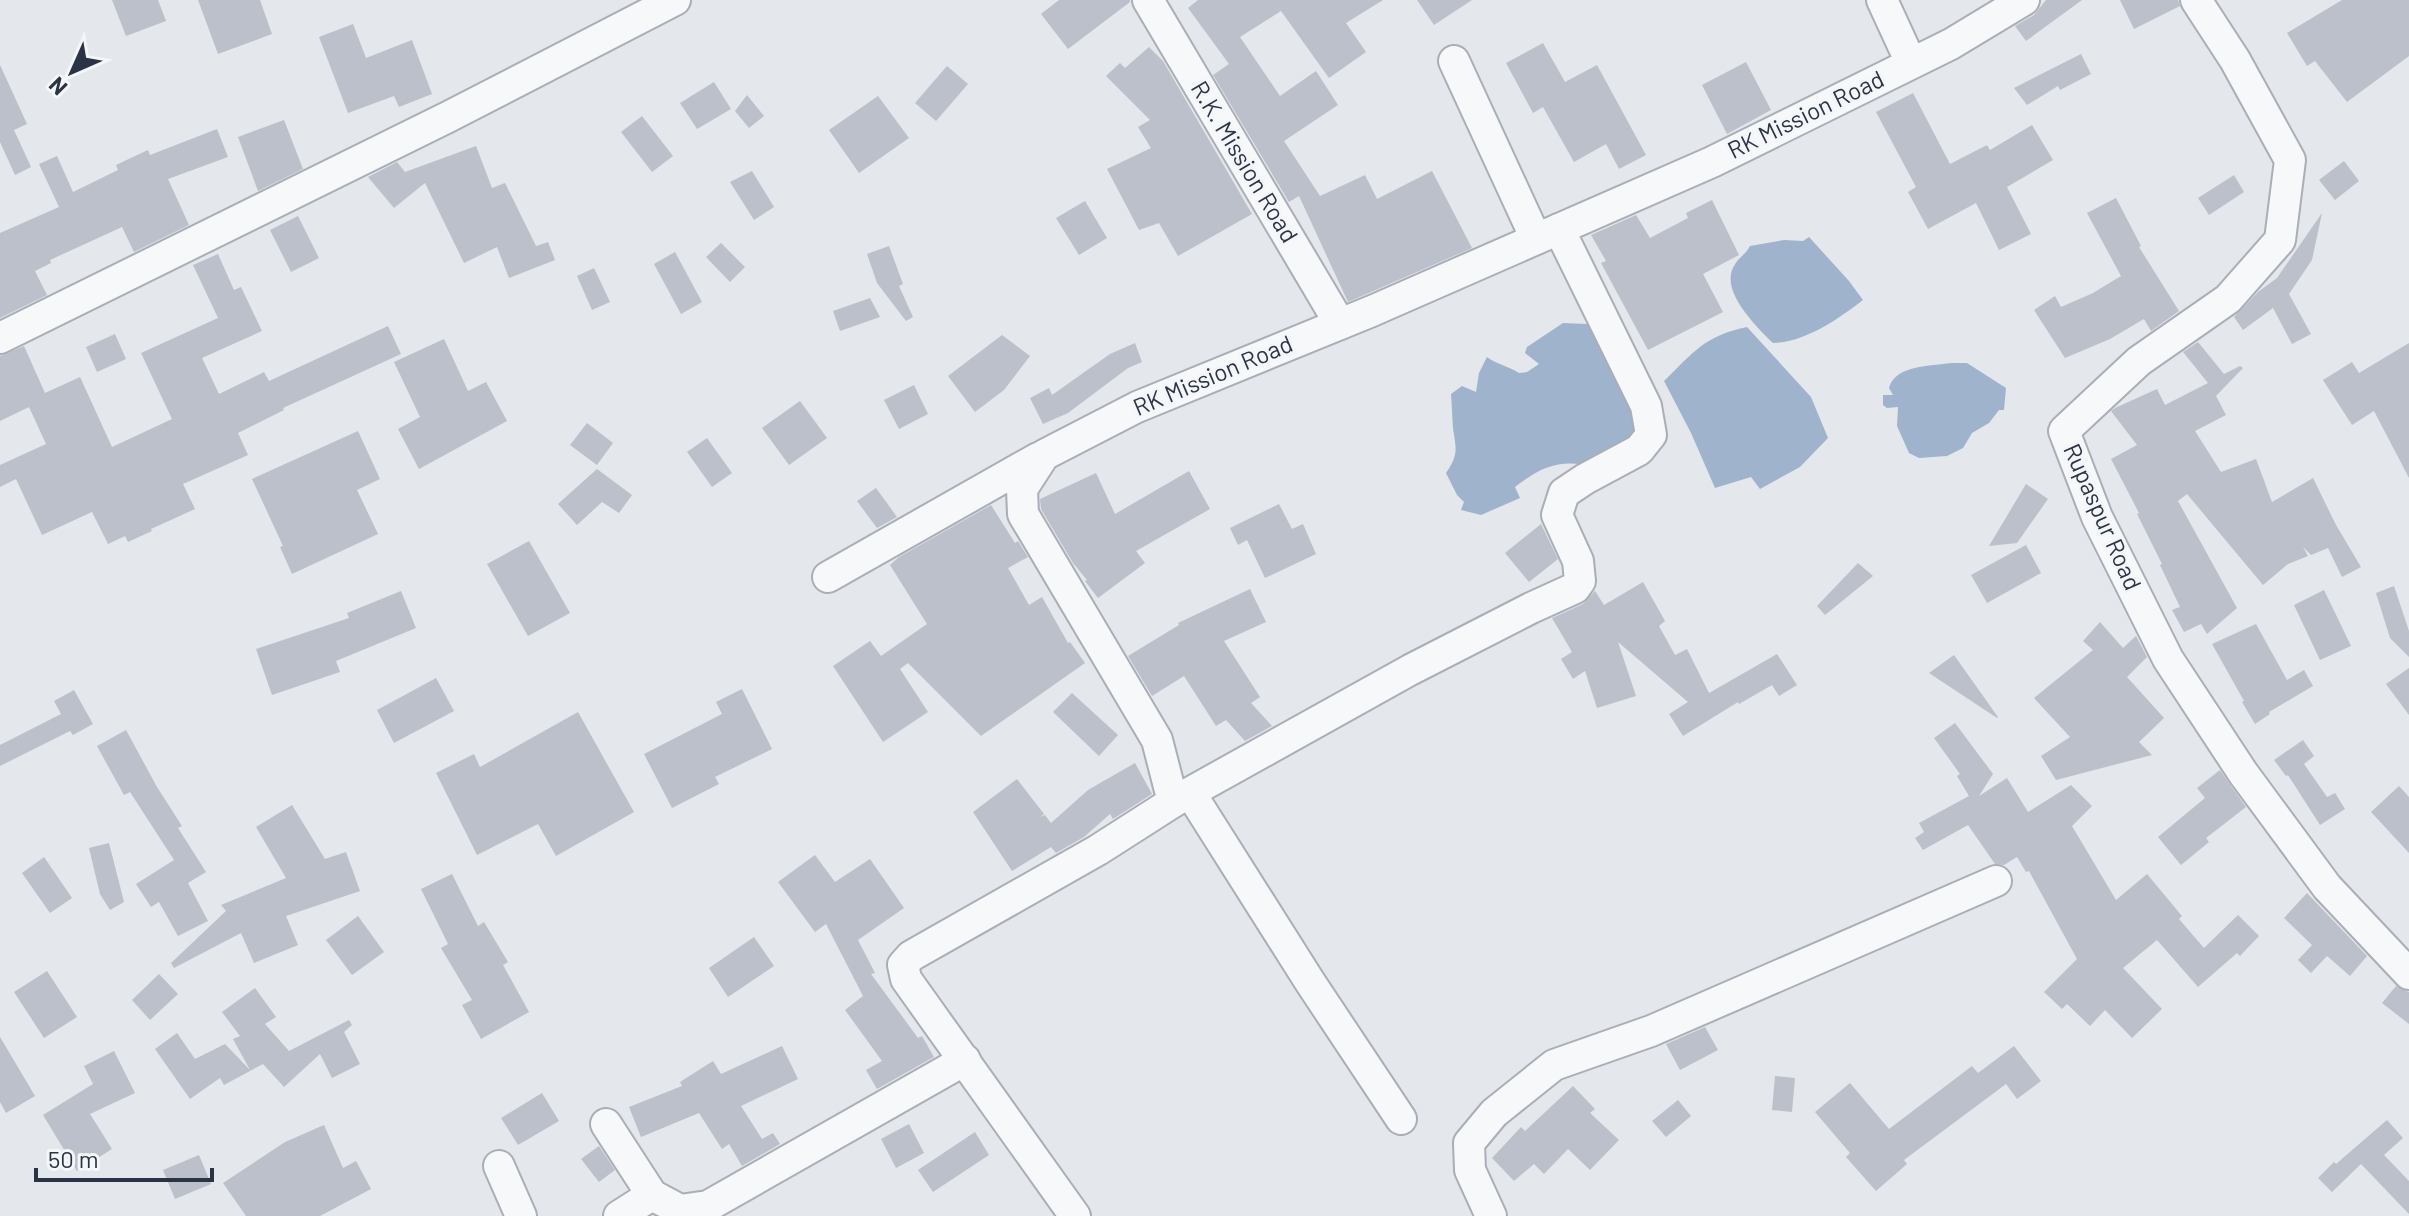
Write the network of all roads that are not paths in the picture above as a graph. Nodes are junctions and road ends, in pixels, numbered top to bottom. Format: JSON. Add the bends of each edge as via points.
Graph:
{"nodes":[{"id":1,"x":675,"y":0,"type":"edge"},
{"id":2,"x":1882,"y":0,"type":"edge"},
{"id":3,"x":2024,"y":0,"type":"edge"},
{"id":4,"x":2196,"y":0,"type":"edge"},
{"id":5,"x":1157,"y":3,"type":"edge"},
{"id":6,"x":1454,"y":61,"type":"dead end"},
{"id":7,"x":1911,"y":63,"type":"junction"},
{"id":8,"x":1547,"y":234,"type":"junction"},
{"id":9,"x":1340,"y":324,"type":"junction"},
{"id":10,"x":0,"y":338,"type":"edge"},
{"id":11,"x":1044,"y":455,"type":"junction"},
{"id":12,"x":828,"y":577,"type":"dead end"},
{"id":13,"x":1182,"y":798,"type":"junction"},
{"id":14,"x":1996,"y":881,"type":"dead end"},
{"id":15,"x":2409,"y":974,"type":"edge"},
{"id":16,"x":965,"y":1060,"type":"junction"},
{"id":17,"x":1401,"y":1119,"type":"dead end"},
{"id":18,"x":606,"y":1124,"type":"dead end"},
{"id":19,"x":499,"y":1166,"type":"dead end"},
{"id":20,"x":652,"y":1195,"type":"junction"},
{"id":21,"x":521,"y":1216,"type":"edge"},
{"id":22,"x":619,"y":1216,"type":"edge"},
{"id":23,"x":1075,"y":1216,"type":"edge"},
{"id":24,"x":1491,"y":1216,"type":"edge"}],
"edges":[{"from":1,"to":10,"type":"street"},
{"from":2,"to":7,"type":"street"},
{"from":3,"to":7,"type":"street","name":"RK Mission Road"},
{"from":4,"to":15,"type":"street","name":"Rupaspur Road","via":[[2290,160],[2280,240],[2228,299],[2139,361],[2064,431],[2097,517],[2168,659],[2327,887]]},
{"from":5,"to":9,"type":"street","name":"R.K. Mission Road"},
{"from":6,"to":8,"type":"street"},
{"from":7,"to":8,"type":"street","name":"RK Mission Road","via":[[1712,162]]},
{"from":8,"to":9,"type":"street","name":"RK Mission Road"},
{"from":8,"to":13,"type":"street","via":[[1646,406],[1651,435],[1639,450],[1564,493],[1557,515],[1578,561],[1580,581]]},
{"from":9,"to":11,"type":"street","name":"RK Mission Road","via":[[1137,407]]},
{"from":11,"to":12,"type":"street"},
{"from":11,"to":13,"type":"street","name":"RK Mission Road","via":[[1022,489],[1023,514],[1157,740]]},
{"from":13,"to":16,"type":"street","via":[[903,965],[906,979]]},
{"from":13,"to":17,"type":"street","name":"RK Mission Road"},
{"from":14,"to":24,"type":"street","via":[[1651,1031],[1554,1065],[1494,1113],[1469,1143],[1470,1170]]},
{"from":16,"to":20,"type":"street","via":[[708,1206],[680,1210]]},
{"from":16,"to":23,"type":"street"},
{"from":18,"to":20,"type":"street"},
{"from":19,"to":21,"type":"street"},
{"from":20,"to":22,"type":"street"}]}
